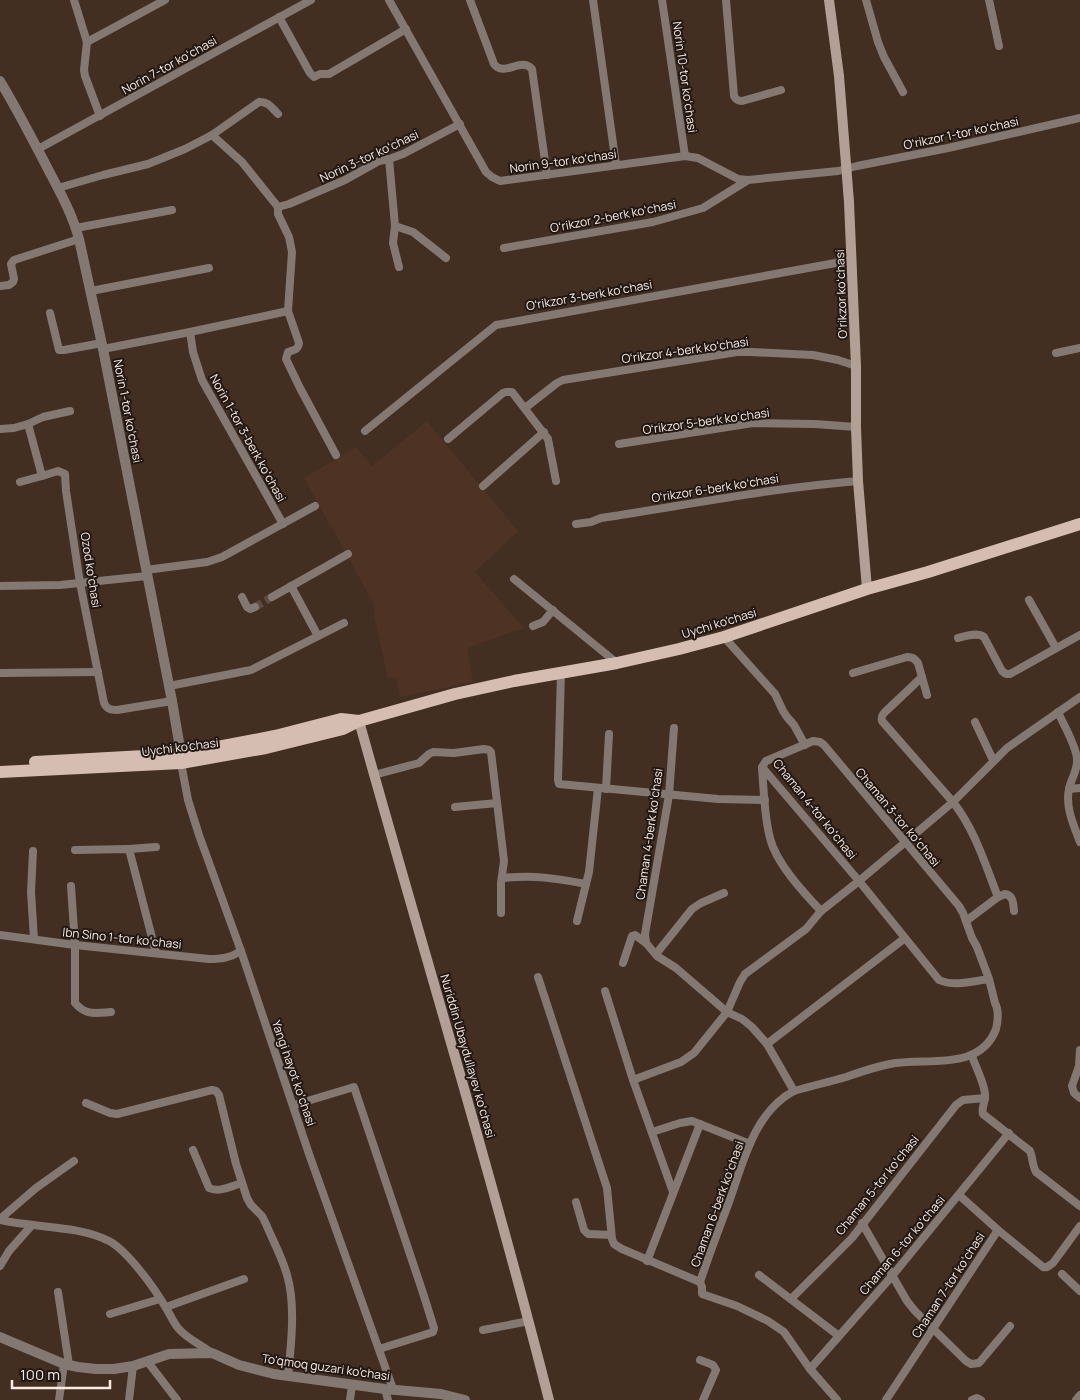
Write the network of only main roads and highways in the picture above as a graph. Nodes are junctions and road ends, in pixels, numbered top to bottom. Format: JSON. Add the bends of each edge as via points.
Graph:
{"nodes":[{"id":1,"x":829,"y":0,"type":"edge"},
{"id":2,"x":1080,"y":524,"type":"edge"},
{"id":3,"x":867,"y":588,"type":"junction"},
{"id":4,"x":359,"y":720,"type":"junction"},
{"id":5,"x":181,"y":758,"type":"junction"},
{"id":6,"x":0,"y":764,"type":"edge"},
{"id":7,"x":0,"y":772,"type":"edge"},
{"id":8,"x":549,"y":1400,"type":"edge"}],
"edges":[{"from":1,"to":3,"type":"main road","name":"Oʻrikzor koʻchasi","via":[[847,168],[858,480]]},
{"from":2,"to":3,"type":"main road","name":"Uychi ko'chasi"},
{"from":3,"to":4,"type":"main road","name":"Uychi ko'chasi","via":[[679,649],[455,694]]},
{"from":4,"to":5,"type":"main road","name":"Uychi ko'chasi","via":[[343,729],[266,748]]},
{"from":4,"to":8,"type":"main road","name":"Nuriddin Ubaydullayev koʻchasi"},
{"from":5,"to":6,"type":"main road","name":"Uychi ko'chasi"},
{"from":5,"to":7,"type":"main road","name":"Uychi ko'chasi"}]}
